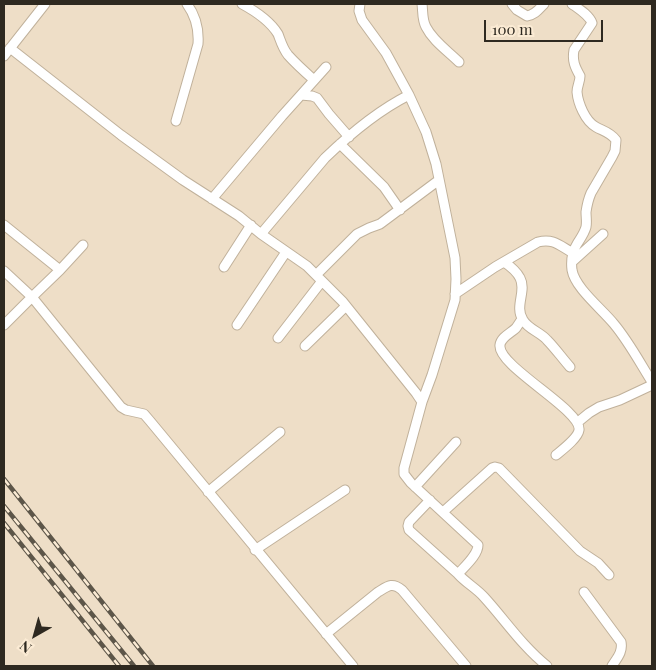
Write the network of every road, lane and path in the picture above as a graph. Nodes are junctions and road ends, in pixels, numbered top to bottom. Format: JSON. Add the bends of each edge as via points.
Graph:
{"nodes":[{"id":1,"x":45,"y":4,"type":"edge"},
{"id":2,"x":187,"y":4,"type":"edge"},
{"id":3,"x":242,"y":4,"type":"edge"},
{"id":4,"x":360,"y":4,"type":"edge"},
{"id":5,"x":422,"y":4,"type":"edge"},
{"id":6,"x":512,"y":4,"type":"edge"},
{"id":7,"x":544,"y":4,"type":"edge"},
{"id":8,"x":572,"y":4,"type":"edge"},
{"id":9,"x":10,"y":48,"type":"junction"},
{"id":10,"x":4,"y":56,"type":"edge"},
{"id":11,"x":459,"y":62,"type":"dead end"},
{"id":12,"x":326,"y":67,"type":"dead end"},
{"id":13,"x":314,"y":80,"type":"junction"},
{"id":14,"x":301,"y":95,"type":"junction"},
{"id":15,"x":409,"y":95,"type":"junction"},
{"id":16,"x":176,"y":121,"type":"dead end"},
{"id":17,"x":349,"y":137,"type":"junction"},
{"id":18,"x":340,"y":144,"type":"junction"},
{"id":19,"x":439,"y":180,"type":"junction"},
{"id":20,"x":212,"y":199,"type":"junction"},
{"id":21,"x":400,"y":210,"type":"junction"},
{"id":22,"x":4,"y":225,"type":"edge"},
{"id":23,"x":251,"y":225,"type":"junction"},
{"id":24,"x":261,"y":234,"type":"junction"},
{"id":25,"x":603,"y":234,"type":"dead end"},
{"id":26,"x":83,"y":245,"type":"dead end"},
{"id":27,"x":286,"y":252,"type":"junction"},
{"id":28,"x":572,"y":258,"type":"junction"},
{"id":29,"x":504,"y":262,"type":"junction"},
{"id":30,"x":224,"y":267,"type":"dead end"},
{"id":31,"x":60,"y":270,"type":"junction"},
{"id":32,"x":4,"y":271,"type":"edge"},
{"id":33,"x":319,"y":278,"type":"junction"},
{"id":34,"x":456,"y":294,"type":"junction"},
{"id":35,"x":32,"y":298,"type":"junction"},
{"id":36,"x":346,"y":306,"type":"junction"},
{"id":37,"x":522,"y":318,"type":"junction"},
{"id":38,"x":237,"y":325,"type":"dead end"},
{"id":39,"x":4,"y":326,"type":"edge"},
{"id":40,"x":278,"y":338,"type":"dead end"},
{"id":41,"x":305,"y":346,"type":"dead end"},
{"id":42,"x":570,"y":367,"type":"dead end"},
{"id":43,"x":652,"y":384,"type":"edge"},
{"id":44,"x":422,"y":402,"type":"junction"},
{"id":45,"x":578,"y":422,"type":"junction"},
{"id":46,"x":280,"y":432,"type":"dead end"},
{"id":47,"x":456,"y":442,"type":"dead end"},
{"id":48,"x":556,"y":455,"type":"dead end"},
{"id":49,"x":415,"y":487,"type":"junction"},
{"id":50,"x":345,"y":490,"type":"dead end"},
{"id":51,"x":208,"y":492,"type":"junction"},
{"id":52,"x":430,"y":500,"type":"junction"},
{"id":53,"x":443,"y":512,"type":"junction"},
{"id":54,"x":256,"y":550,"type":"junction"},
{"id":55,"x":458,"y":574,"type":"junction"},
{"id":56,"x":609,"y":575,"type":"dead end"},
{"id":57,"x":584,"y":592,"type":"dead end"},
{"id":58,"x":326,"y":634,"type":"junction"},
{"id":59,"x":353,"y":666,"type":"edge"},
{"id":60,"x":466,"y":666,"type":"edge"},
{"id":61,"x":547,"y":666,"type":"edge"},
{"id":62,"x":612,"y":666,"type":"edge"}],
"edges":[{"from":1,"to":9,"type":"street"},
{"from":2,"to":16,"type":"street","via":[[199,34]]},
{"from":3,"to":13,"type":"street","via":[[257,12],[273,28],[289,56]]},
{"from":4,"to":15,"type":"street","via":[[362,20],[386,53]]},
{"from":5,"to":11,"type":"street","via":[[425,26]]},
{"from":6,"to":7,"type":"street","via":[[527,16]]},
{"from":8,"to":28,"type":"street","via":[[592,23],[573,55],[580,76],[579,100],[592,125],[609,132],[616,140],[612,157],[590,193],[586,226]]},
{"from":9,"to":10,"type":"street"},
{"from":9,"to":20,"type":"street","via":[[121,136]]},
{"from":12,"to":13,"type":"street"},
{"from":13,"to":14,"type":"street"},
{"from":14,"to":17,"type":"street","via":[[317,98]]},
{"from":14,"to":20,"type":"street"},
{"from":15,"to":17,"type":"street","via":[[380,111]]},
{"from":15,"to":19,"type":"street","via":[[434,154]]},
{"from":17,"to":18,"type":"street"},
{"from":18,"to":21,"type":"street","via":[[384,187]]},
{"from":18,"to":24,"type":"street"},
{"from":19,"to":21,"type":"street"},
{"from":19,"to":34,"type":"street","via":[[455,258]]},
{"from":20,"to":23,"type":"street"},
{"from":21,"to":33,"type":"street","via":[[357,234]]},
{"from":22,"to":31,"type":"street"},
{"from":23,"to":24,"type":"street"},
{"from":23,"to":30,"type":"street"},
{"from":24,"to":27,"type":"street"},
{"from":25,"to":28,"type":"street"},
{"from":26,"to":31,"type":"street"},
{"from":27,"to":33,"type":"street"},
{"from":27,"to":38,"type":"street"},
{"from":28,"to":29,"type":"street","via":[[557,244],[545,240]]},
{"from":28,"to":43,"type":"street","via":[[576,282],[614,324]]},
{"from":29,"to":34,"type":"street"},
{"from":29,"to":37,"type":"street","via":[[521,280],[519,306]]},
{"from":31,"to":35,"type":"street"},
{"from":32,"to":35,"type":"street"},
{"from":33,"to":36,"type":"street"},
{"from":33,"to":40,"type":"street"},
{"from":34,"to":44,"type":"street"},
{"from":35,"to":39,"type":"street"},
{"from":35,"to":51,"type":"street","via":[[118,404],[126,410],[144,414]]},
{"from":36,"to":41,"type":"street"},
{"from":36,"to":44,"type":"street"},
{"from":37,"to":42,"type":"street","via":[[548,340]]},
{"from":37,"to":45,"type":"street","via":[[502,340],[501,350],[515,367]]},
{"from":43,"to":45,"type":"street","via":[[599,407]]},
{"from":44,"to":49,"type":"street","via":[[404,468],[404,474]]},
{"from":45,"to":48,"type":"street","via":[[578,435]]},
{"from":46,"to":51,"type":"street"},
{"from":47,"to":49,"type":"street"},
{"from":49,"to":52,"type":"street"},
{"from":50,"to":54,"type":"street"},
{"from":51,"to":54,"type":"street"},
{"from":52,"to":53,"type":"street"},
{"from":52,"to":55,"type":"street","via":[[409,522],[409,530]]},
{"from":53,"to":55,"type":"street","via":[[478,545],[475,554]]},
{"from":53,"to":56,"type":"street","via":[[492,468],[499,468],[580,551]]},
{"from":54,"to":58,"type":"street"},
{"from":55,"to":61,"type":"street","via":[[484,596],[522,643]]},
{"from":57,"to":62,"type":"street","via":[[621,642],[621,652]]},
{"from":58,"to":59,"type":"street"},
{"from":58,"to":60,"type":"street","via":[[378,592],[397,586]]}]}
